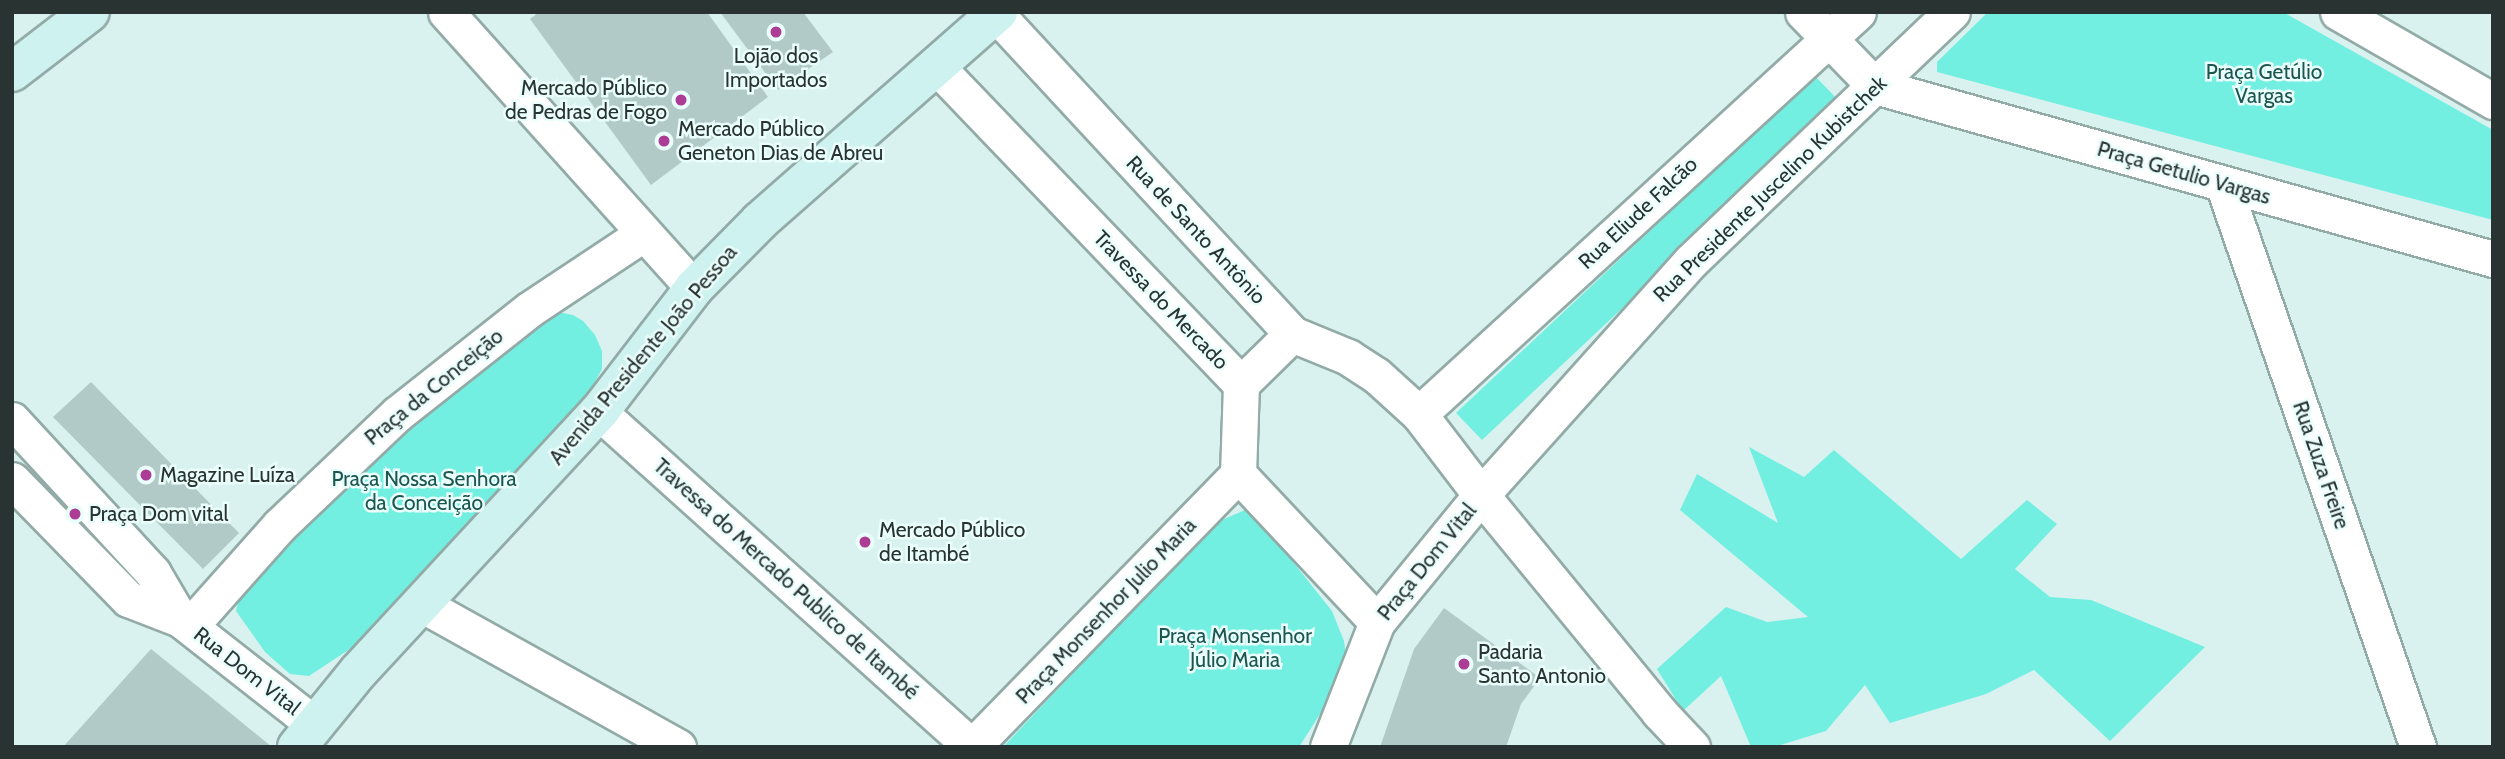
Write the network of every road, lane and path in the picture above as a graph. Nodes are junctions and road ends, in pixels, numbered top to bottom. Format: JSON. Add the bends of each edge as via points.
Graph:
{"nodes":[{"id":1,"x":90,"y":12,"type":"edge"},
{"id":2,"x":446,"y":12,"type":"edge"},
{"id":3,"x":1803,"y":12,"type":"edge"},
{"id":4,"x":1858,"y":12,"type":"edge"},
{"id":5,"x":1951,"y":12,"type":"edge"},
{"id":6,"x":2338,"y":12,"type":"edge"},
{"id":7,"x":997,"y":13,"type":"edge"},
{"id":8,"x":1829,"y":38,"type":"junction"},
{"id":9,"x":936,"y":66,"type":"junction"},
{"id":10,"x":12,"y":72,"type":"edge"},
{"id":11,"x":1875,"y":86,"type":"junction"},
{"id":12,"x":2493,"y":102,"type":"edge"},
{"id":13,"x":2223,"y":184,"type":"junction"},
{"id":14,"x":643,"y":234,"type":"junction"},
{"id":15,"x":2493,"y":259,"type":"edge"},
{"id":16,"x":694,"y":288,"type":"junction"},
{"id":17,"x":1292,"y":334,"type":"junction"},
{"id":18,"x":1241,"y":384,"type":"junction"},
{"id":19,"x":599,"y":412,"type":"junction"},
{"id":20,"x":1419,"y":414,"type":"junction"},
{"id":21,"x":12,"y":420,"type":"edge"},
{"id":22,"x":1238,"y":474,"type":"junction"},
{"id":23,"x":12,"y":480,"type":"edge"},
{"id":24,"x":1481,"y":495,"type":"junction"},
{"id":25,"x":423,"y":605,"type":"junction"},
{"id":26,"x":1377,"y":622,"type":"junction"},
{"id":27,"x":185,"y":623,"type":"junction"},
{"id":28,"x":306,"y":735,"type":"edge"},
{"id":29,"x":678,"y":747,"type":"edge"},
{"id":30,"x":972,"y":747,"type":"edge"},
{"id":31,"x":1328,"y":747,"type":"edge"},
{"id":32,"x":1692,"y":747,"type":"edge"},
{"id":33,"x":2418,"y":747,"type":"edge"}],
"edges":[{"from":1,"to":10,"type":"street"},
{"from":2,"to":14,"type":"street"},
{"from":3,"to":8,"type":"street"},
{"from":4,"to":8,"type":"street","name":"Rua Eliude Falcão"},
{"from":5,"to":11,"type":"street","name":"Rua Presidente Juscelino Kubistchek"},
{"from":6,"to":12,"type":"street"},
{"from":7,"to":9,"type":"street","name":"Avenida Presidente João Pessoa"},
{"from":7,"to":17,"type":"street","name":"Rua de Santo Antônio"},
{"from":8,"to":11,"type":"street"},
{"from":8,"to":20,"type":"street","name":"Rua Eliude Falcão"},
{"from":9,"to":16,"type":"street","name":"Avenida Presidente João Pessoa","via":[[760,221]]},
{"from":9,"to":18,"type":"street","name":"Travessa do Mercado"},
{"from":11,"to":13,"type":"street","name":"Praça Getulio Vargas"},
{"from":11,"to":24,"type":"street","name":"Rua Presidente Juscelino Kubistchek","via":[[1692,261]]},
{"from":13,"to":15,"type":"street","name":"Praça Getulio Vargas"},
{"from":13,"to":33,"type":"street","name":"Rua Zuza Freire"},
{"from":14,"to":16,"type":"street"},
{"from":14,"to":27,"type":"street","name":"Praça da Conceição","via":[[530,309],[397,414]]},
{"from":16,"to":19,"type":"street","name":"Avenida Presidente João Pessoa"},
{"from":17,"to":18,"type":"street"},
{"from":17,"to":20,"type":"street","name":"Rua de Santo Antônio","via":[[1348,357]]},
{"from":18,"to":22,"type":"street","name":"Travessa do Mercado"},
{"from":19,"to":25,"type":"street","name":"Avenida Presidente João Pessoa"},
{"from":19,"to":30,"type":"street","name":"Travessa do Mercado Publico de Itambé"},
{"from":20,"to":24,"type":"street","name":"Rua de Santo Antônio"},
{"from":21,"to":27,"type":"street","name":"Rua Dom Vital","via":[[153,573]]},
{"from":22,"to":26,"type":"street"},
{"from":22,"to":30,"type":"street","name":"Praça Monsenhor Julio Maria"},
{"from":23,"to":27,"type":"street","name":"Rua Dom Vital","via":[[128,599]]},
{"from":24,"to":26,"type":"street","name":"Praça Dom Vital"},
{"from":24,"to":32,"type":"street","name":"Rua de Santo Antônio","via":[[1658,712]]},
{"from":25,"to":28,"type":"street","name":"Avenida Presidente João Pessoa"},
{"from":25,"to":29,"type":"street"},
{"from":26,"to":31,"type":"street","name":"Praça Dom Vital"},
{"from":27,"to":28,"type":"street","name":"Rua Dom Vital"}]}
